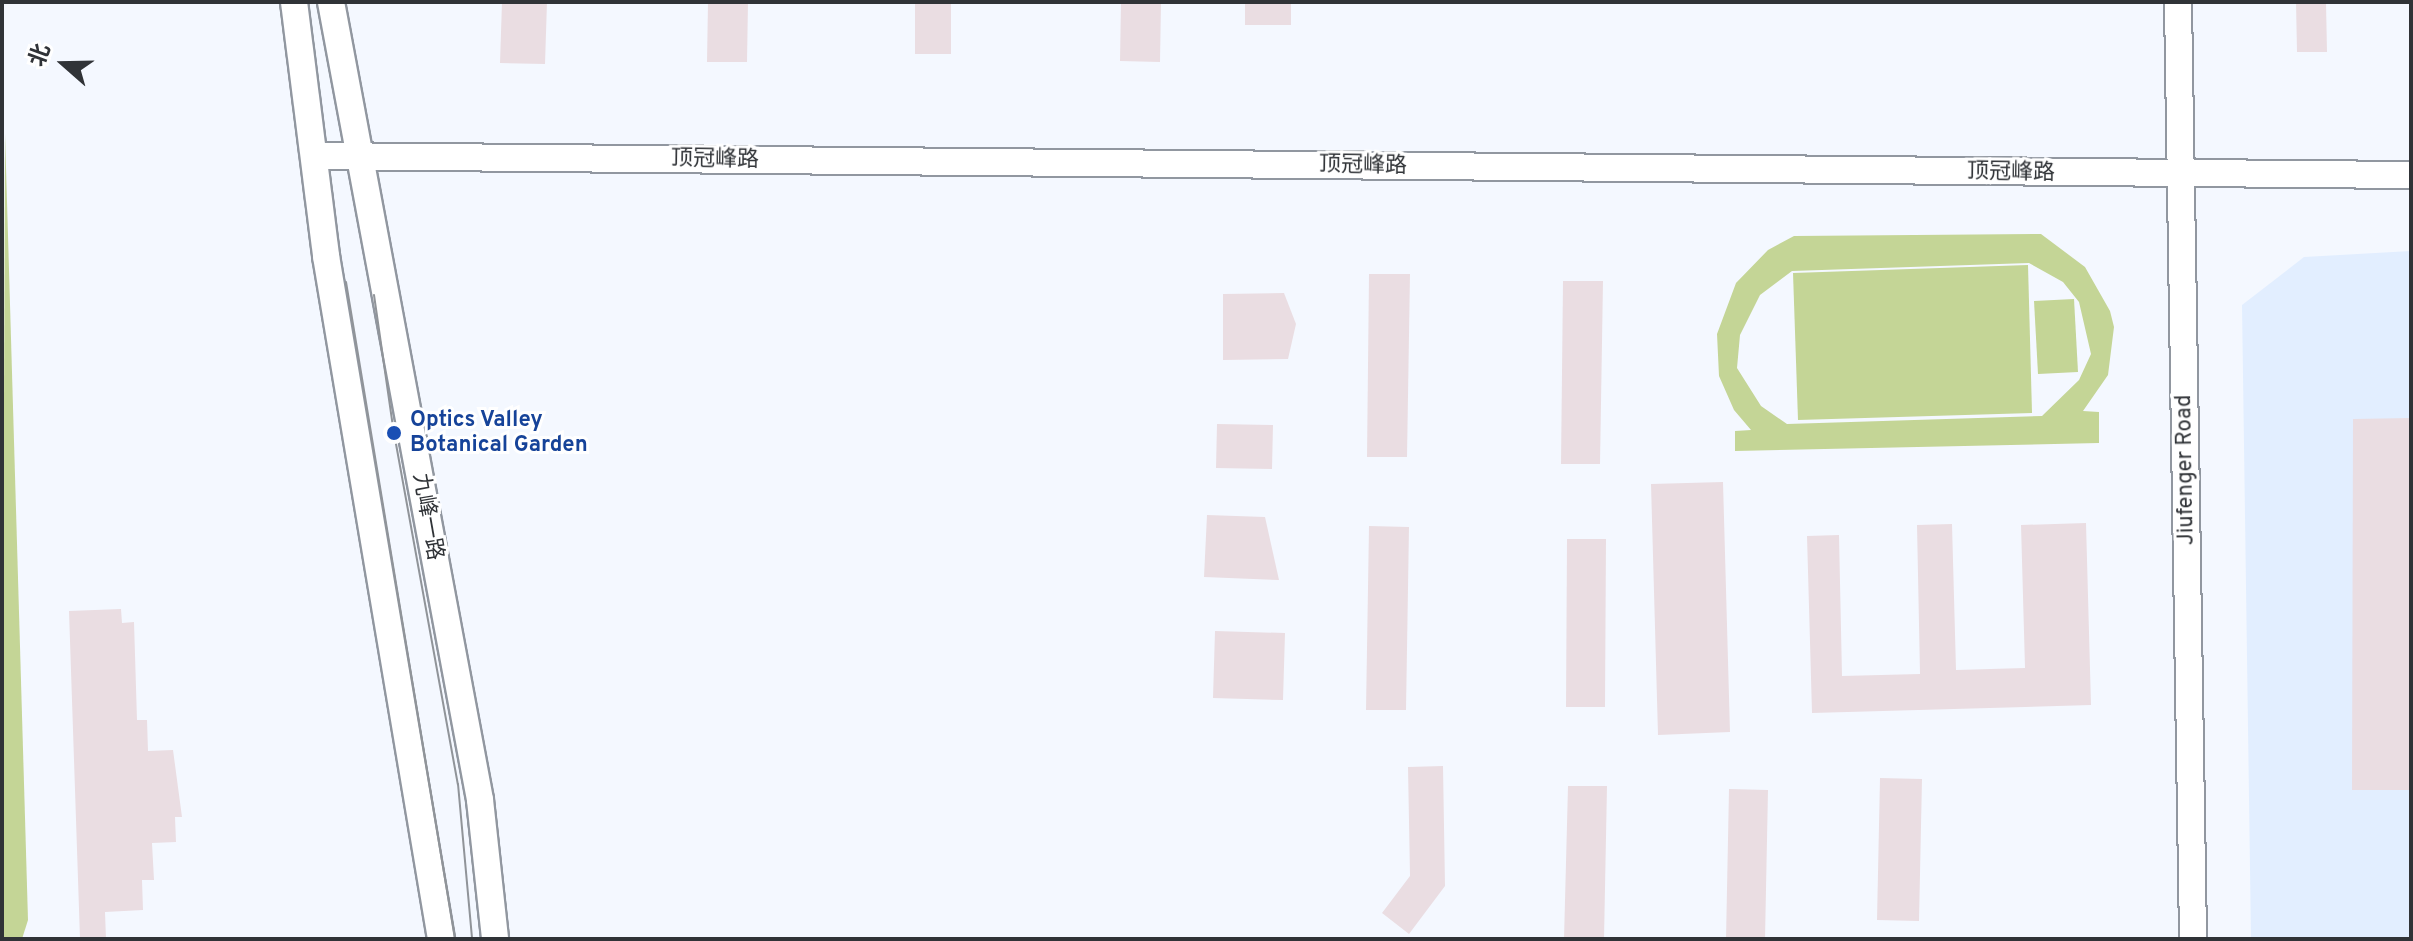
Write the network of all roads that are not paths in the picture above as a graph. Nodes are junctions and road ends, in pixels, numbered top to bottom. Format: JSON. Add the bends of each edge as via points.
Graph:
{"nodes":[{"id":1,"x":294,"y":2,"type":"edge"},
{"id":2,"x":331,"y":2,"type":"edge"},
{"id":3,"x":2178,"y":2,"type":"edge"},
{"id":4,"x":316,"y":156,"type":"junction"},
{"id":5,"x":363,"y":156,"type":"junction"},
{"id":6,"x":2181,"y":175,"type":"junction"},
{"id":7,"x":2411,"y":175,"type":"edge"},
{"id":8,"x":441,"y":939,"type":"edge"},
{"id":9,"x":495,"y":939,"type":"edge"},
{"id":10,"x":2193,"y":939,"type":"edge"}],
"edges":[{"from":1,"to":4,"type":"street"},
{"from":2,"to":5,"type":"street","name":"九峰一路"},
{"from":3,"to":6,"type":"street","name":"Jiufenger Road"},
{"from":4,"to":5,"type":"street","name":"顶冠峰路"},
{"from":4,"to":8,"type":"street","via":[[326,256]]},
{"from":5,"to":6,"type":"street","name":"顶冠峰路"},
{"from":5,"to":9,"type":"street","name":"九峰一路","via":[[480,800]]},
{"from":6,"to":7,"type":"street","name":"顶冠峰路"},
{"from":6,"to":10,"type":"street","name":"Jiufenger Road"}]}
